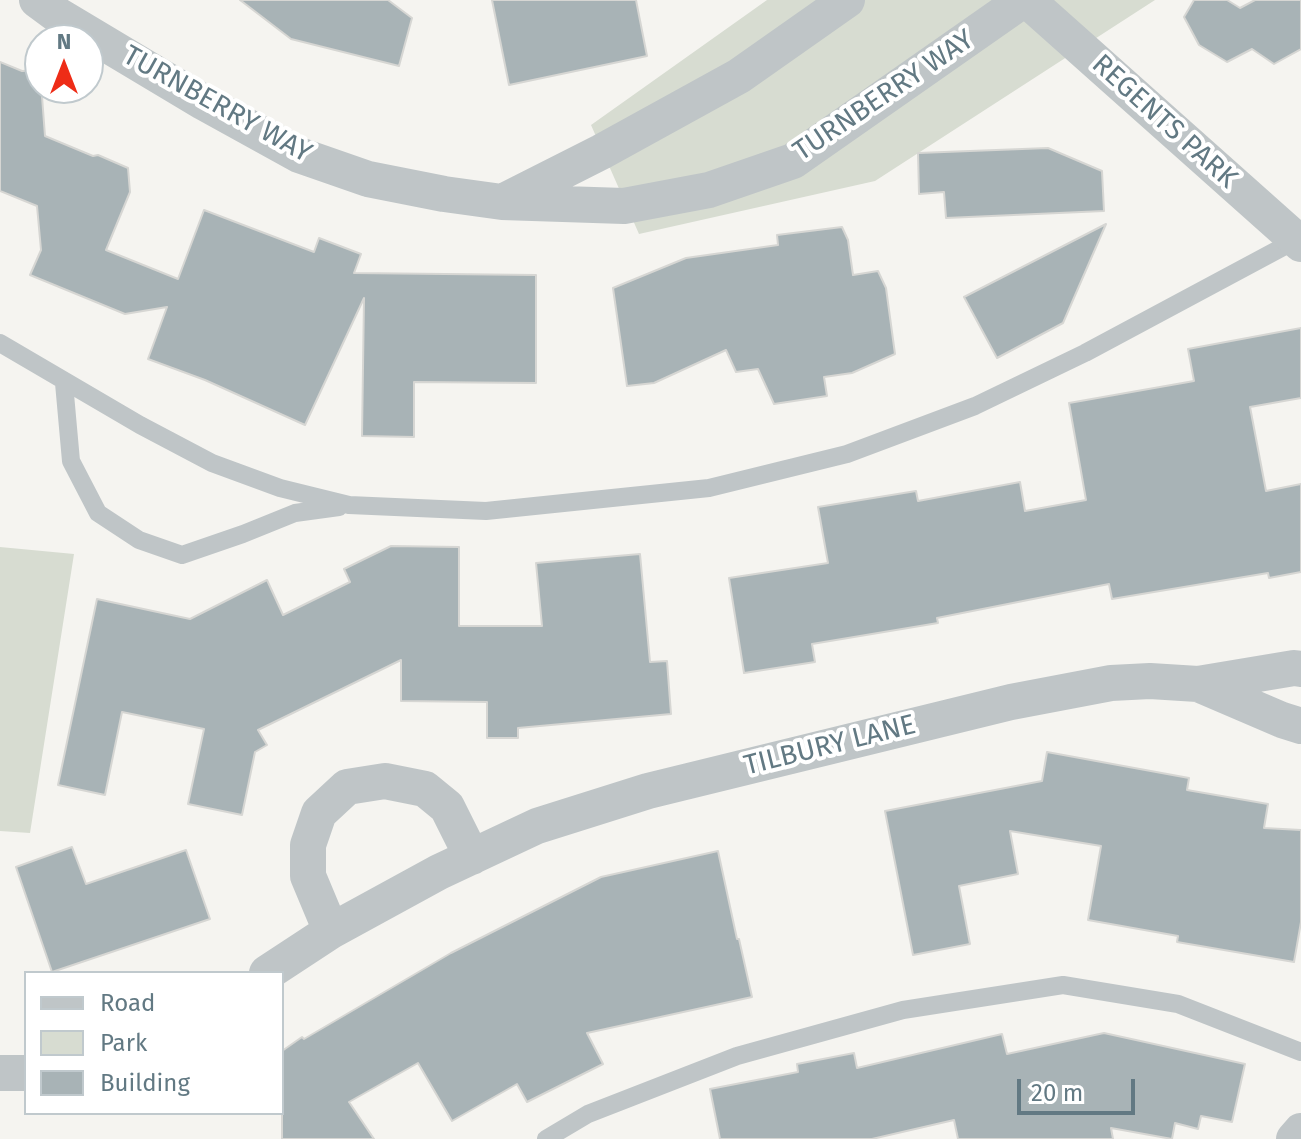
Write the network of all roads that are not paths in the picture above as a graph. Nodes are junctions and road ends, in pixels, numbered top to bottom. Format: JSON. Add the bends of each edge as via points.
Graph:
{"nodes":[{"id":1,"x":37,"y":0,"type":"edge"},
{"id":2,"x":847,"y":0,"type":"edge"},
{"id":3,"x":1025,"y":0,"type":"edge"},
{"id":4,"x":502,"y":202,"type":"junction"},
{"id":5,"x":1299,"y":242,"type":"edge"},
{"id":6,"x":0,"y":343,"type":"edge"},
{"id":7,"x":64,"y":383,"type":"junction"},
{"id":8,"x":349,"y":505,"type":"junction"},
{"id":9,"x":1301,"y":669,"type":"edge"},
{"id":10,"x":1198,"y":684,"type":"junction"},
{"id":11,"x":1301,"y":726,"type":"edge"},
{"id":12,"x":472,"y":857,"type":"junction"},
{"id":13,"x":331,"y":931,"type":"junction"},
{"id":14,"x":270,"y":971,"type":"edge"},
{"id":15,"x":1301,"y":1052,"type":"edge"},
{"id":16,"x":0,"y":1073,"type":"edge"},
{"id":17,"x":24,"y":1073,"type":"edge"},
{"id":18,"x":1301,"y":1131,"type":"edge"},
{"id":19,"x":546,"y":1139,"type":"edge"},
{"id":20,"x":1294,"y":1139,"type":"edge"}],
"edges":[{"from":1,"to":4,"type":"street","name":"TURNBERRY WAY","via":[[299,155],[368,179]]},
{"from":2,"to":4,"type":"street","via":[[739,76]]},
{"from":3,"to":4,"type":"street","name":"TURNBERRY WAY","via":[[793,161],[709,190],[624,206]]},
{"from":3,"to":5,"type":"street","name":"REGENTS PARK"},
{"from":5,"to":8,"type":"lane","via":[[975,406],[847,454],[709,488],[486,511]]},
{"from":6,"to":7,"type":"lane"},
{"from":7,"to":8,"type":"lane","via":[[212,463]]},
{"from":7,"to":8,"type":"lane","via":[[71,461],[98,513],[139,540],[182,555],[295,513]]},
{"from":9,"to":10,"type":"street","name":"TILBURY LANE"},
{"from":10,"to":11,"type":"street","name":"TILBURY LANE"},
{"from":10,"to":12,"type":"street","name":"TILBURY LANE","via":[[1111,683],[1011,702],[648,791],[537,826]]},
{"from":12,"to":13,"type":"street","name":"TILBURY LANE"},
{"from":12,"to":13,"type":"street","via":[[447,807],[425,789],[385,781],[347,787],[319,813],[308,845],[308,876]]},
{"from":13,"to":14,"type":"street","name":"TILBURY LANE"},
{"from":15,"to":19,"type":"lane","via":[[1178,1004],[1063,985],[903,1010],[737,1056],[588,1114]]},
{"from":16,"to":17,"type":"street"},
{"from":18,"to":20,"type":"street"}]}
